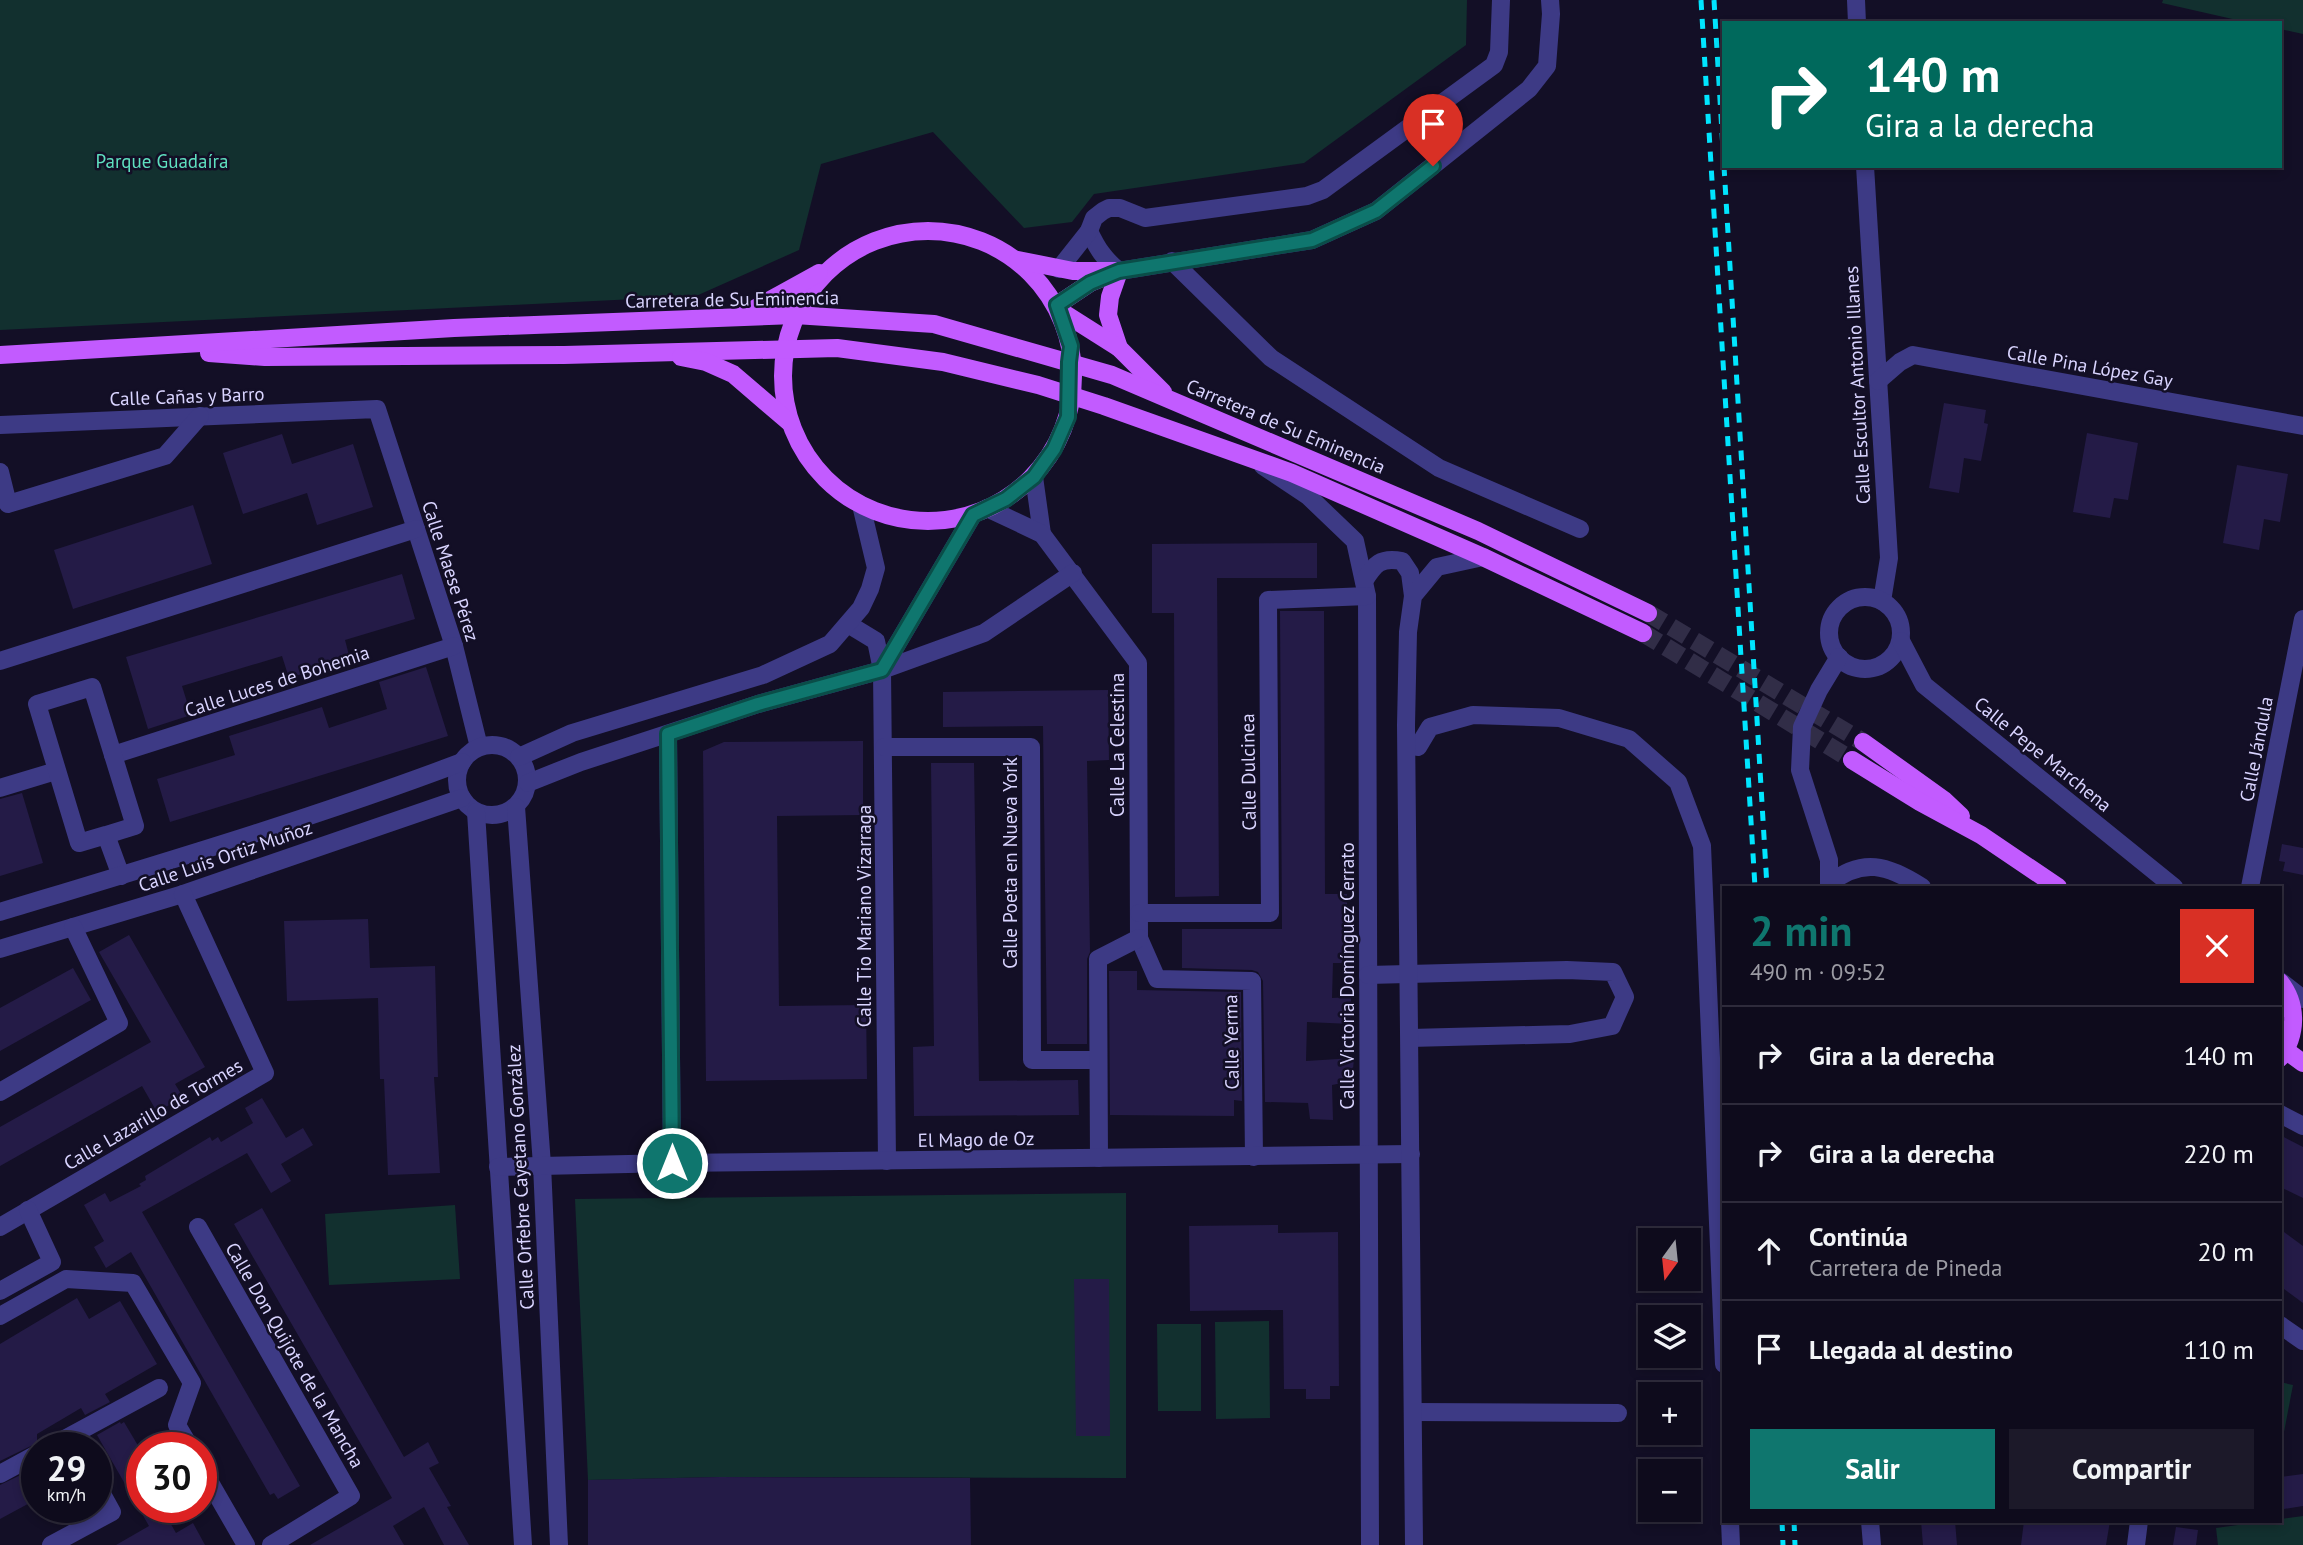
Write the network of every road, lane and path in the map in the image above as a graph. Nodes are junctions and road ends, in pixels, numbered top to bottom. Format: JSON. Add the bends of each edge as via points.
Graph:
{"nodes":[{"id":1,"x":1501,"y":0,"type":"edge"},
{"id":2,"x":1550,"y":0,"type":"edge"},
{"id":3,"x":1856,"y":0,"type":"edge"},
{"id":4,"x":1857,"y":21,"type":"edge"},
{"id":5,"x":1866,"y":168,"type":"edge"},
{"id":6,"x":1089,"y":231,"type":"junction"},
{"id":7,"x":1017,"y":259,"type":"junction"},
{"id":8,"x":1172,"y":261,"type":"junction"},
{"id":9,"x":828,"y":268,"type":"junction"},
{"id":10,"x":1059,"y":269,"type":"junction"},
{"id":11,"x":1119,"y":271,"type":"junction"},
{"id":12,"x":1058,"y":307,"type":"junction"},
{"id":13,"x":794,"y":315,"type":"junction"},
{"id":14,"x":740,"y":317,"type":"junction"},
{"id":15,"x":1119,"y":348,"type":"junction"},
{"id":16,"x":137,"y":349,"type":"junction"},
{"id":17,"x":788,"y":349,"type":"junction"},
{"id":18,"x":650,"y":352,"type":"junction"},
{"id":19,"x":0,"y":355,"type":"edge"},
{"id":20,"x":1069,"y":362,"type":"junction"},
{"id":21,"x":1878,"y":382,"type":"junction"},
{"id":22,"x":1068,"y":395,"type":"junction"},
{"id":23,"x":1170,"y":400,"type":"junction"},
{"id":24,"x":377,"y":408,"type":"joint"},
{"id":25,"x":200,"y":416,"type":"junction"},
{"id":26,"x":789,"y":422,"type":"junction"},
{"id":27,"x":0,"y":425,"type":"edge"},
{"id":28,"x":2303,"y":426,"type":"edge"},
{"id":29,"x":1252,"y":458,"type":"junction"},
{"id":30,"x":0,"y":472,"type":"edge"},
{"id":31,"x":1034,"y":477,"type":"junction"},
{"id":32,"x":861,"y":505,"type":"junction"},
{"id":33,"x":4,"y":508,"type":"edge"},
{"id":34,"x":980,"y":512,"type":"junction"},
{"id":35,"x":416,"y":529,"type":"junction"},
{"id":36,"x":1580,"y":529,"type":"dead end"},
{"id":37,"x":1041,"y":534,"type":"junction"},
{"id":38,"x":1483,"y":558,"type":"junction"},
{"id":39,"x":1073,"y":573,"type":"junction"},
{"id":40,"x":1366,"y":589,"type":"junction"},
{"id":41,"x":1413,"y":596,"type":"junction"},
{"id":42,"x":1882,"y":601,"type":"junction"},
{"id":43,"x":1648,"y":613,"type":"tunnel mouth"},
{"id":44,"x":2303,"y":619,"type":"edge"},
{"id":45,"x":848,"y":624,"type":"junction"},
{"id":46,"x":1643,"y":633,"type":"tunnel mouth"},
{"id":47,"x":1901,"y":641,"type":"junction"},
{"id":48,"x":454,"y":646,"type":"junction"},
{"id":49,"x":1839,"y":657,"type":"junction"},
{"id":50,"x":0,"y":662,"type":"edge"},
{"id":51,"x":882,"y":670,"type":"junction"},
{"id":52,"x":668,"y":734,"type":"junction"},
{"id":53,"x":1863,"y":742,"type":"tunnel mouth"},
{"id":54,"x":479,"y":747,"type":"junction"},
{"id":55,"x":884,"y":747,"type":"junction"},
{"id":56,"x":1418,"y":747,"type":"dead end"},
{"id":57,"x":113,"y":755,"type":"junction"},
{"id":58,"x":519,"y":757,"type":"junction"},
{"id":59,"x":1852,"y":760,"type":"tunnel mouth"},
{"id":60,"x":462,"y":762,"type":"junction"},
{"id":61,"x":56,"y":771,"type":"junction"},
{"id":62,"x":528,"y":783,"type":"junction"},
{"id":63,"x":0,"y":788,"type":"edge"},
{"id":64,"x":462,"y":798,"type":"junction"},
{"id":65,"x":516,"y":807,"type":"junction"},
{"id":66,"x":476,"y":812,"type":"junction"},
{"id":67,"x":106,"y":835,"type":"junction"},
{"id":68,"x":1981,"y":835,"type":"junction"},
{"id":69,"x":121,"y":876,"type":"junction"},
{"id":70,"x":1829,"y":886,"type":"edge"},
{"id":71,"x":1920,"y":886,"type":"edge"},
{"id":72,"x":2057,"y":886,"type":"edge"},
{"id":73,"x":2173,"y":886,"type":"edge"},
{"id":74,"x":2250,"y":886,"type":"edge"},
{"id":75,"x":183,"y":894,"type":"junction"},
{"id":76,"x":0,"y":912,"type":"edge"},
{"id":77,"x":1139,"y":913,"type":"junction"},
{"id":78,"x":74,"y":928,"type":"junction"},
{"id":79,"x":1139,"y":938,"type":"junction"},
{"id":80,"x":0,"y":948,"type":"edge"},
{"id":81,"x":1368,"y":975,"type":"junction"},
{"id":82,"x":1409,"y":975,"type":"junction"},
{"id":83,"x":2282,"y":983,"type":"edge"},
{"id":84,"x":2282,"y":985,"type":"edge"},
{"id":85,"x":2303,"y":999,"type":"edge"},
{"id":86,"x":1410,"y":1038,"type":"junction"},
{"id":87,"x":2282,"y":1051,"type":"edge"},
{"id":88,"x":1098,"y":1060,"type":"junction"},
{"id":89,"x":2303,"y":1063,"type":"edge"},
{"id":90,"x":0,"y":1092,"type":"edge"},
{"id":91,"x":2282,"y":1115,"type":"edge"},
{"id":92,"x":2303,"y":1126,"type":"edge"},
{"id":93,"x":1368,"y":1154,"type":"junction"},
{"id":94,"x":1411,"y":1154,"type":"junction"},
{"id":95,"x":1254,"y":1157,"type":"junction"},
{"id":96,"x":1099,"y":1158,"type":"junction"},
{"id":97,"x":887,"y":1161,"type":"junction"},
{"id":98,"x":672,"y":1163,"type":"junction"},
{"id":99,"x":542,"y":1165,"type":"junction"},
{"id":100,"x":498,"y":1167,"type":"junction"},
{"id":101,"x":28,"y":1210,"type":"junction"},
{"id":102,"x":0,"y":1227,"type":"edge"},
{"id":103,"x":198,"y":1227,"type":"dead end"},
{"id":104,"x":0,"y":1291,"type":"edge"},
{"id":105,"x":0,"y":1316,"type":"edge"},
{"id":106,"x":1722,"y":1317,"type":"edge"},
{"id":107,"x":2282,"y":1326,"type":"edge"},
{"id":108,"x":2303,"y":1341,"type":"edge"},
{"id":109,"x":159,"y":1388,"type":"dead end"},
{"id":110,"x":1413,"y":1412,"type":"junction"},
{"id":111,"x":1618,"y":1413,"type":"dead end"},
{"id":112,"x":78,"y":1432,"type":"edge"},
{"id":113,"x":181,"y":1432,"type":"edge"},
{"id":114,"x":21,"y":1463,"type":"edge"},
{"id":115,"x":0,"y":1474,"type":"edge"},
{"id":116,"x":217,"y":1495,"type":"edge"},
{"id":117,"x":92,"y":1523,"type":"edge"},
{"id":118,"x":1730,"y":1523,"type":"edge"},
{"id":119,"x":1870,"y":1523,"type":"edge"},
{"id":120,"x":2139,"y":1523,"type":"edge"},
{"id":121,"x":51,"y":1545,"type":"edge"},
{"id":122,"x":246,"y":1545,"type":"edge"},
{"id":123,"x":271,"y":1545,"type":"edge"},
{"id":124,"x":523,"y":1545,"type":"edge"},
{"id":125,"x":559,"y":1545,"type":"edge"},
{"id":126,"x":1370,"y":1545,"type":"edge"},
{"id":127,"x":1414,"y":1545,"type":"edge"},
{"id":128,"x":1731,"y":1545,"type":"edge"},
{"id":129,"x":1871,"y":1545,"type":"edge"},
{"id":130,"x":2136,"y":1545,"type":"edge"}],
"edges":[{"from":1,"to":6,"type":"street","via":[[1499,52],[1494,65],[1323,190],[1145,218],[1110,208],[1094,218]]},
{"from":2,"to":8,"type":"street","via":[[1547,66],[1529,89],[1376,211],[1312,240]]},
{"from":3,"to":4,"type":"street"},
{"from":5,"to":21,"type":"street","name":"Calle Escultor Antonio Illanes"},
{"from":6,"to":10,"type":"street"},
{"from":6,"to":11,"type":"street","via":[[1106,261]]},
{"from":7,"to":9,"type":"main road","via":[[981,239],[941,230],[914,231],[862,245]]},
{"from":7,"to":10,"type":"main road"},
{"from":7,"to":12,"type":"main road"},
{"from":8,"to":11,"type":"street"},
{"from":8,"to":36,"type":"street","via":[[1271,358],[1439,468]]},
{"from":9,"to":13,"type":"main road"},
{"from":9,"to":14,"type":"main road"},
{"from":10,"to":11,"type":"main road"},
{"from":11,"to":12,"type":"main road","via":[[1090,283]]},
{"from":11,"to":15,"type":"main road","via":[[1108,315]]},
{"from":12,"to":15,"type":"main road"},
{"from":12,"to":20,"type":"main road","via":[[1071,346]]},
{"from":13,"to":14,"type":"main road","name":"Carretera de Su Eminencia"},
{"from":13,"to":17,"type":"main road"},
{"from":13,"to":20,"type":"main road","name":"Carretera de Su Eminencia","via":[[934,324]]},
{"from":14,"to":16,"type":"main road","name":"Carretera de Su Eminencia","via":[[454,328]]},
{"from":15,"to":23,"type":"main road"},
{"from":16,"to":18,"type":"main road","name":"Carretera de Su Eminencia","via":[[265,357]]},
{"from":16,"to":19,"type":"main road","name":"Carretera de Su Eminencia"},
{"from":17,"to":18,"type":"main road","name":"Carretera de Su Eminencia"},
{"from":17,"to":22,"type":"main road","name":"Carretera de Su Eminencia","via":[[837,348],[943,362]]},
{"from":17,"to":26,"type":"main road","via":[[781,380]]},
{"from":18,"to":26,"type":"main road","via":[[706,362],[733,374]]},
{"from":20,"to":22,"type":"main road"},
{"from":20,"to":23,"type":"main road","name":"Carretera de Su Eminencia"},
{"from":21,"to":28,"type":"street","name":"Calle Pina López Gay","via":[[1913,355]]},
{"from":21,"to":42,"type":"street","name":"Calle Escultor Antonio Illanes","via":[[1889,558]]},
{"from":22,"to":29,"type":"main road","name":"Carretera de Su Eminencia"},
{"from":22,"to":31,"type":"main road","via":[[1068,417],[1054,449]]},
{"from":23,"to":43,"type":"main road","name":"Carretera de Su Eminencia","via":[[1478,531]]},
{"from":24,"to":25,"type":"street","name":"Calle Cañas y Barro"},
{"from":24,"to":35,"type":"street","name":"Calle Maese Pérez"},
{"from":25,"to":27,"type":"street","name":"Calle Cañas y Barro"},
{"from":25,"to":33,"type":"street","via":[[165,456]]},
{"from":26,"to":32,"type":"main road","via":[[806,456],[830,484]]},
{"from":29,"to":38,"type":"main road","name":"Carretera de Su Eminencia"},
{"from":29,"to":40,"type":"street","name":"Calle Victoria Domínguez Cerrato","via":[[1308,496],[1355,541]]},
{"from":30,"to":33,"type":"street"},
{"from":31,"to":34,"type":"main road"},
{"from":31,"to":37,"type":"street"},
{"from":32,"to":34,"type":"main road","via":[[897,518],[935,521]]},
{"from":32,"to":45,"type":"street","via":[[876,568],[865,598]]},
{"from":34,"to":37,"type":"street"},
{"from":34,"to":51,"type":"street"},
{"from":35,"to":48,"type":"street","name":"Calle Maese Pérez"},
{"from":35,"to":50,"type":"street"},
{"from":37,"to":39,"type":"street","name":"Calle La Celestina"},
{"from":38,"to":41,"type":"street","via":[[1437,567]]},
{"from":38,"to":46,"type":"main road","name":"Carretera de Su Eminencia"},
{"from":39,"to":51,"type":"street","via":[[984,633]]},
{"from":39,"to":77,"type":"street","name":"Calle La Celestina","via":[[1138,663]]},
{"from":40,"to":41,"type":"street","via":[[1378,562],[1391,559],[1402,561],[1410,573]]},
{"from":40,"to":77,"type":"street","name":"Calle Dulcinea","via":[[1268,600],[1270,913]]},
{"from":40,"to":81,"type":"street","name":"Calle Victoria Domínguez Cerrato"},
{"from":41,"to":82,"type":"street","via":[[1406,725]]},
{"from":42,"to":47,"type":"street","via":[[1898,618]]},
{"from":42,"to":49,"type":"street","via":[[1858,597],[1838,609],[1829,631]]},
{"from":44,"to":74,"type":"street","name":"Calle Jándula"},
{"from":45,"to":51,"type":"street","via":[[876,641]]},
{"from":45,"to":58,"type":"street","via":[[830,644],[763,674],[572,733]]},
{"from":47,"to":49,"type":"street","via":[[1878,667],[1854,668]]},
{"from":47,"to":73,"type":"street","name":"Calle Pepe Marchena","via":[[1924,685]]},
{"from":48,"to":54,"type":"street","name":"Calle Maese Pérez"},
{"from":48,"to":57,"type":"street","name":"Calle Luces de Bohemia"},
{"from":49,"to":70,"type":"street","via":[[1802,727],[1800,759],[1829,860]]},
{"from":51,"to":52,"type":"street"},
{"from":51,"to":55,"type":"street","name":"Calle Tio Mariano Vizarraga"},
{"from":52,"to":62,"type":"street"},
{"from":52,"to":98,"type":"street"},
{"from":53,"to":68,"type":"main road","via":[[1944,800]]},
{"from":54,"to":58,"type":"street","via":[[501,746]]},
{"from":54,"to":60,"type":"street"},
{"from":55,"to":88,"type":"street","name":"Calle Poeta en Nueva York","via":[[1031,747],[1032,1060]]},
{"from":55,"to":97,"type":"street","name":"Calle Tio Mariano Vizarraga"},
{"from":56,"to":106,"type":"street","via":[[1430,727],[1473,715],[1559,718],[1629,739],[1678,782],[1702,846]]},
{"from":57,"to":61,"type":"street","via":[[92,687],[37,704]]},
{"from":57,"to":67,"type":"street","via":[[135,825]]},
{"from":58,"to":62,"type":"street"},
{"from":59,"to":68,"type":"main road"},
{"from":60,"to":64,"type":"street","via":[[457,784]]},
{"from":60,"to":69,"type":"street","name":"Calle Luis Ortiz Muñoz"},
{"from":61,"to":63,"type":"street"},
{"from":61,"to":67,"type":"street","via":[[79,843]]},
{"from":62,"to":65,"type":"street"},
{"from":64,"to":66,"type":"street"},
{"from":64,"to":75,"type":"street","name":"Calle Luis Ortiz Muñoz"},
{"from":65,"to":66,"type":"street","via":[[501,815]]},
{"from":65,"to":99,"type":"street","name":"Calle Orfebre Cayetano González"},
{"from":66,"to":100,"type":"street","name":"Calle Orfebre Cayetano González"},
{"from":67,"to":69,"type":"street"},
{"from":68,"to":72,"type":"main road"},
{"from":69,"to":76,"type":"street","name":"Calle Luis Ortiz Muñoz"},
{"from":70,"to":71,"type":"street","via":[[1845,871],[1877,866]]},
{"from":75,"to":78,"type":"street","name":"Calle Luis Ortiz Muñoz"},
{"from":75,"to":101,"type":"street","name":"Calle Lazarillo de Tormes","via":[[265,1073]]},
{"from":77,"to":79,"type":"street","name":"Calle La Celestina"},
{"from":78,"to":80,"type":"street","name":"Calle Luis Ortiz Muñoz"},
{"from":78,"to":90,"type":"street","via":[[119,1023]]},
{"from":79,"to":88,"type":"street","via":[[1098,959]]},
{"from":79,"to":95,"type":"street","name":"Calle Yerma","via":[[1157,979],[1252,981]]},
{"from":81,"to":82,"type":"street"},
{"from":81,"to":93,"type":"street","name":"Calle Victoria Domínguez Cerrato"},
{"from":82,"to":86,"type":"street"},
{"from":82,"to":86,"type":"street","via":[[1613,972],[1625,997],[1612,1026],[1570,1034]]},
{"from":83,"to":85,"type":"street"},
{"from":84,"to":87,"type":"main road","via":[[2290,998],[2294,1025]]},
{"from":86,"to":94,"type":"street"},
{"from":87,"to":89,"type":"main road"},
{"from":88,"to":96,"type":"street"},
{"from":91,"to":92,"type":"street"},
{"from":93,"to":94,"type":"street","name":"El Mago de Oz"},
{"from":93,"to":95,"type":"street","name":"El Mago de Oz"},
{"from":93,"to":126,"type":"street","name":"Calle Victoria Domínguez Cerrato"},
{"from":94,"to":110,"type":"street"},
{"from":95,"to":96,"type":"street","name":"El Mago de Oz"},
{"from":96,"to":97,"type":"street","name":"El Mago de Oz"},
{"from":97,"to":98,"type":"street","name":"El Mago de Oz"},
{"from":98,"to":99,"type":"street","name":"El Mago de Oz"},
{"from":99,"to":100,"type":"street","name":"El Mago de Oz"},
{"from":99,"to":125,"type":"street","name":"Calle Orfebre Cayetano González"},
{"from":100,"to":124,"type":"street","name":"Calle Orfebre Cayetano González"},
{"from":101,"to":102,"type":"street","name":"Calle Lazarillo de Tormes"},
{"from":101,"to":104,"type":"street","via":[[52,1262]]},
{"from":103,"to":123,"type":"street","name":"Calle Don Quijote de la Mancha","via":[[351,1496]]},
{"from":105,"to":113,"type":"street","via":[[66,1279],[133,1283],[192,1383],[177,1425]]},
{"from":107,"to":108,"type":"street"},
{"from":109,"to":112,"type":"street"},
{"from":110,"to":111,"type":"street"},
{"from":110,"to":127,"type":"street"},
{"from":114,"to":115,"type":"street"},
{"from":116,"to":122,"type":"street"},
{"from":117,"to":121,"type":"street"},
{"from":118,"to":128,"type":"street"},
{"from":119,"to":129,"type":"street"},
{"from":120,"to":130,"type":"street"}]}
